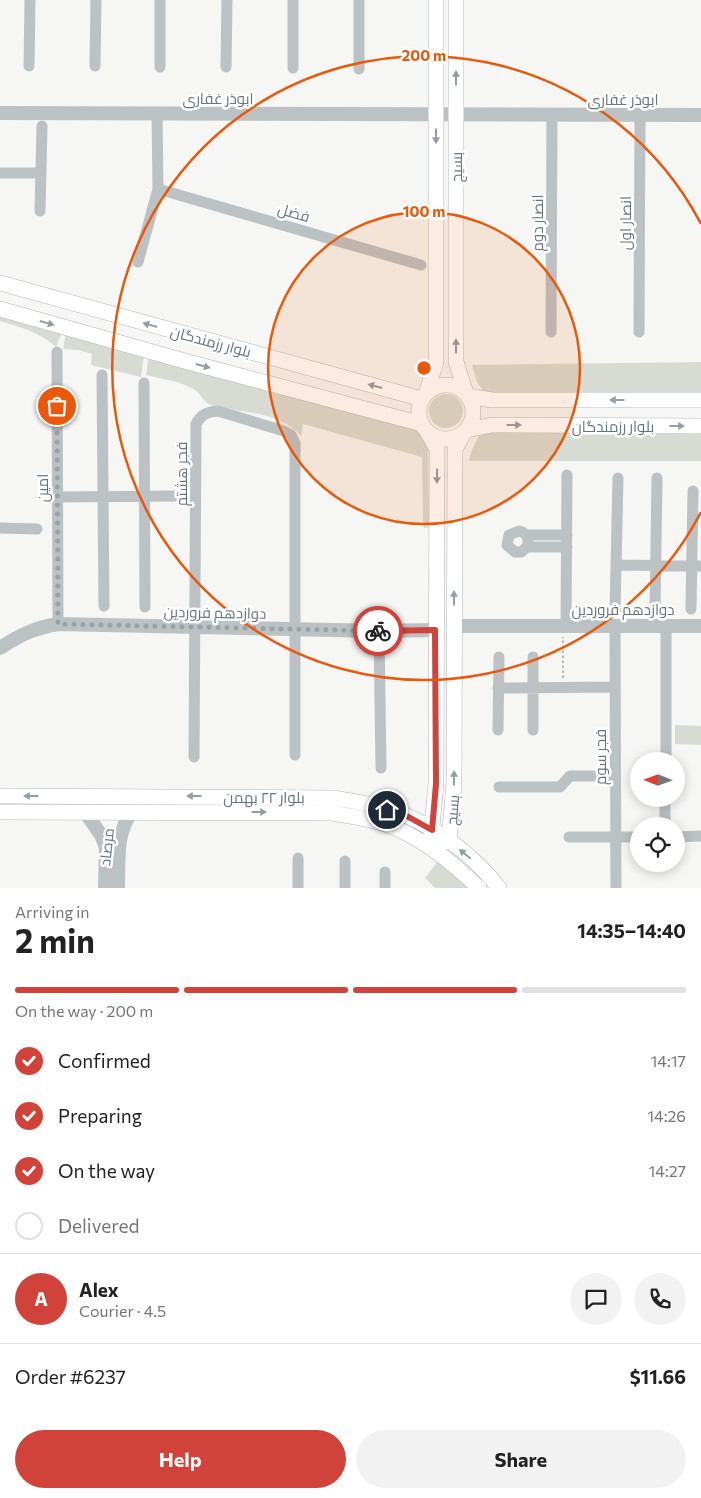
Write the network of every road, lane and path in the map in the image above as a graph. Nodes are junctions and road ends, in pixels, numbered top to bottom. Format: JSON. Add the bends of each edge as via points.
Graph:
{"nodes":[{"id":1,"x":30,"y":0,"type":"edge"},
{"id":2,"x":96,"y":0,"type":"edge"},
{"id":3,"x":160,"y":0,"type":"edge"},
{"id":4,"x":227,"y":0,"type":"edge"},
{"id":5,"x":293,"y":0,"type":"edge"},
{"id":6,"x":359,"y":0,"type":"edge"},
{"id":7,"x":436,"y":0,"type":"edge"},
{"id":8,"x":456,"y":0,"type":"edge"},
{"id":9,"x":29,"y":66,"type":"dead end"},
{"id":10,"x":95,"y":66,"type":"dead end"},
{"id":11,"x":160,"y":67,"type":"dead end"},
{"id":12,"x":226,"y":67,"type":"dead end"},
{"id":13,"x":293,"y":68,"type":"dead end"},
{"id":14,"x":359,"y":69,"type":"dead end"},
{"id":15,"x":0,"y":113,"type":"edge"},
{"id":16,"x":436,"y":113,"type":"junction"},
{"id":17,"x":456,"y":113,"type":"junction"},
{"id":18,"x":157,"y":114,"type":"junction"},
{"id":19,"x":552,"y":115,"type":"junction"},
{"id":20,"x":640,"y":115,"type":"junction"},
{"id":21,"x":701,"y":115,"type":"edge"},
{"id":22,"x":42,"y":126,"type":"dead end"},
{"id":23,"x":0,"y":173,"type":"edge"},
{"id":24,"x":41,"y":173,"type":"junction"},
{"id":25,"x":158,"y":189,"type":"junction"},
{"id":26,"x":40,"y":211,"type":"dead end"},
{"id":27,"x":138,"y":262,"type":"dead end"},
{"id":28,"x":421,"y":264,"type":"dead end"},
{"id":29,"x":0,"y":284,"type":"edge"},
{"id":30,"x":0,"y":309,"type":"edge"},
{"id":31,"x":551,"y":332,"type":"dead end"},
{"id":32,"x":639,"y":332,"type":"dead end"},
{"id":33,"x":57,"y":352,"type":"dead end"},
{"id":34,"x":102,"y":375,"type":"dead end"},
{"id":35,"x":144,"y":383,"type":"dead end"},
{"id":36,"x":467,"y":394,"type":"junction"},
{"id":37,"x":424,"y":395,"type":"junction"},
{"id":38,"x":701,"y":400,"type":"edge"},
{"id":39,"x":701,"y":426,"type":"edge"},
{"id":40,"x":424,"y":427,"type":"junction"},
{"id":41,"x":465,"y":430,"type":"junction"},
{"id":42,"x":567,"y":475,"type":"dead end"},
{"id":43,"x":618,"y":478,"type":"dead end"},
{"id":44,"x":657,"y":478,"type":"dead end"},
{"id":45,"x":693,"y":491,"type":"dead end"},
{"id":46,"x":145,"y":496,"type":"junction"},
{"id":47,"x":180,"y":496,"type":"dead end"},
{"id":48,"x":58,"y":497,"type":"junction"},
{"id":49,"x":103,"y":497,"type":"junction"},
{"id":50,"x":0,"y":528,"type":"edge"},
{"id":51,"x":37,"y":529,"type":"dead end"},
{"id":52,"x":526,"y":535,"type":"junction"},
{"id":53,"x":567,"y":535,"type":"junction"},
{"id":54,"x":527,"y":547,"type":"junction"},
{"id":55,"x":567,"y":547,"type":"junction"},
{"id":56,"x":616,"y":565,"type":"junction"},
{"id":57,"x":655,"y":565,"type":"junction"},
{"id":58,"x":696,"y":566,"type":"edge"},
{"id":59,"x":104,"y":606,"type":"dead end"},
{"id":60,"x":145,"y":607,"type":"dead end"},
{"id":61,"x":691,"y":609,"type":"dead end"},
{"id":62,"x":655,"y":611,"type":"dead end"},
{"id":63,"x":615,"y":619,"type":"junction"},
{"id":64,"x":58,"y":624,"type":"junction"},
{"id":65,"x":454,"y":626,"type":"junction"},
{"id":66,"x":565,"y":626,"type":"junction"},
{"id":67,"x":666,"y":626,"type":"junction"},
{"id":68,"x":701,"y":626,"type":"edge"},
{"id":69,"x":196,"y":628,"type":"junction"},
{"id":70,"x":294,"y":630,"type":"junction"},
{"id":71,"x":435,"y":630,"type":"junction"},
{"id":72,"x":379,"y":631,"type":"junction"},
{"id":73,"x":0,"y":648,"type":"edge"},
{"id":74,"x":499,"y":657,"type":"dead end"},
{"id":75,"x":534,"y":657,"type":"dead end"},
{"id":76,"x":498,"y":688,"type":"junction"},
{"id":77,"x":533,"y":688,"type":"junction"},
{"id":78,"x":568,"y":688,"type":"junction"},
{"id":79,"x":616,"y":688,"type":"junction"},
{"id":80,"x":498,"y":730,"type":"dead end"},
{"id":81,"x":533,"y":730,"type":"dead end"},
{"id":82,"x":666,"y":752,"type":"edge"},
{"id":83,"x":295,"y":755,"type":"dead end"},
{"id":84,"x":194,"y":757,"type":"dead end"},
{"id":85,"x":381,"y":768,"type":"dead end"},
{"id":86,"x":616,"y":776,"type":"junction"},
{"id":87,"x":499,"y":787,"type":"dead end"},
{"id":88,"x":0,"y":796,"type":"edge"},
{"id":89,"x":0,"y":812,"type":"edge"},
{"id":90,"x":85,"y":812,"type":"junction"},
{"id":91,"x":132,"y":812,"type":"junction"},
{"id":92,"x":432,"y":830,"type":"junction"},
{"id":93,"x":616,"y":836,"type":"junction"},
{"id":94,"x":630,"y":836,"type":"edge"},
{"id":95,"x":685,"y":836,"type":"edge"},
{"id":96,"x":701,"y":836,"type":"edge"},
{"id":97,"x":569,"y":837,"type":"dead end"},
{"id":98,"x":449,"y":841,"type":"junction"},
{"id":99,"x":430,"y":846,"type":"junction"},
{"id":100,"x":298,"y":858,"type":"dead end"},
{"id":101,"x":345,"y":861,"type":"dead end"},
{"id":102,"x":385,"y":872,"type":"dead end"},
{"id":103,"x":105,"y":888,"type":"edge"},
{"id":104,"x":118,"y":888,"type":"edge"},
{"id":105,"x":298,"y":888,"type":"edge"},
{"id":106,"x":345,"y":888,"type":"edge"},
{"id":107,"x":385,"y":888,"type":"edge"},
{"id":108,"x":478,"y":888,"type":"edge"},
{"id":109,"x":499,"y":888,"type":"edge"},
{"id":110,"x":616,"y":888,"type":"edge"}],
"edges":[{"from":1,"to":9,"type":"street"},
{"from":2,"to":10,"type":"street"},
{"from":3,"to":11,"type":"street"},
{"from":4,"to":12,"type":"street"},
{"from":5,"to":13,"type":"street"},
{"from":6,"to":14,"type":"street"},
{"from":7,"to":16,"type":"main road","name":"بسیج"},
{"from":17,"to":8,"type":"main road","name":"بسیج","one_way":true},
{"from":15,"to":18,"type":"street","name":"ابوذر غفاری"},
{"from":16,"to":17,"type":"street","name":"ابوذر غفاری"},
{"from":16,"to":18,"type":"street","name":"ابوذر غفاری"},
{"from":16,"to":37,"type":"main road","name":"بسیج","one_way":true,"via":[[436,362]]},
{"from":17,"to":19,"type":"street","name":"ابوذر غفاری"},
{"from":36,"to":17,"type":"main road","name":"بسیج","one_way":true,"via":[[456,362]]},
{"from":18,"to":25,"type":"street"},
{"from":19,"to":20,"type":"street","name":"ابوذر غفاری"},
{"from":19,"to":31,"type":"street","name":"انصار دوم"},
{"from":20,"to":21,"type":"street","name":"ابوذر غفاری"},
{"from":20,"to":32,"type":"street","name":"انصار اول"},
{"from":22,"to":24,"type":"street"},
{"from":23,"to":24,"type":"street"},
{"from":24,"to":26,"type":"street"},
{"from":25,"to":27,"type":"street"},
{"from":25,"to":28,"type":"street","name":"فضل"},
{"from":37,"to":29,"type":"main road","name":"بلوار رزمندگان","one_way":true},
{"from":30,"to":40,"type":"main road","name":"بلوار رزمندگان","one_way":true},
{"from":33,"to":48,"type":"street","name":"امین"},
{"from":34,"to":49,"type":"street"},
{"from":35,"to":46,"type":"street"},
{"from":36,"to":37,"type":"main road","via":[[447,384],[436,386]]},
{"from":38,"to":36,"type":"main road","name":"بلوار رزمندگان","one_way":true,"via":[[492,400]]},
{"from":36,"to":41,"type":"main road","via":[[473,413]]},
{"from":37,"to":40,"type":"main road","via":[[419,407]]},
{"from":41,"to":39,"type":"main road","name":"بلوار رزمندگان","one_way":true,"via":[[492,425]]},
{"from":40,"to":41,"type":"main road","via":[[445,439],[456,437]]},
{"from":40,"to":71,"type":"main road","name":"بسیج","one_way":true,"via":[[437,449]]},
{"from":65,"to":41,"type":"main road","name":"بسیج","one_way":true,"via":[[455,450]]},
{"from":42,"to":53,"type":"street"},
{"from":43,"to":56,"type":"street","name":"فجر سوم"},
{"from":44,"to":57,"type":"street"},
{"from":45,"to":58,"type":"street"},
{"from":46,"to":47,"type":"street"},
{"from":46,"to":49,"type":"street"},
{"from":46,"to":60,"type":"street"},
{"from":48,"to":49,"type":"street"},
{"from":48,"to":64,"type":"street","name":"امین"},
{"from":49,"to":59,"type":"street"},
{"from":50,"to":51,"type":"street"},
{"from":52,"to":53,"type":"street"},
{"from":52,"to":54,"type":"street"},
{"from":52,"to":54,"type":"street","via":[[515,531],[506,542],[514,552],[521,552]]},
{"from":53,"to":55,"type":"street"},
{"from":54,"to":55,"type":"street"},
{"from":55,"to":66,"type":"street"},
{"from":56,"to":57,"type":"street"},
{"from":56,"to":63,"type":"street","name":"فجر سوم"},
{"from":57,"to":58,"type":"street"},
{"from":57,"to":62,"type":"street"},
{"from":58,"to":61,"type":"street"},
{"from":63,"to":66,"type":"street","name":"دوازدهم فروردین"},
{"from":63,"to":67,"type":"street","name":"دوازدهم فروردین"},
{"from":63,"to":79,"type":"street","name":"فجر سوم"},
{"from":64,"to":69,"type":"street","name":"دوازدهم فروردین"},
{"from":64,"to":73,"type":"street","name":"دوازدهم فروردین","via":[[19,635]]},
{"from":65,"to":66,"type":"street","name":"دوازدهم فروردین"},
{"from":98,"to":65,"type":"main road","name":"بسیج","one_way":true,"via":[[454,784]]},
{"from":66,"to":78,"type":"path"},
{"from":67,"to":68,"type":"street","name":"دوازدهم فروردین"},
{"from":67,"to":82,"type":"street"},
{"from":69,"to":70,"type":"street","name":"دوازدهم فروردین"},
{"from":69,"to":70,"type":"street","name":"فجر هشتم","via":[[196,424],[200,416],[218,411],[284,431],[295,443]]},
{"from":69,"to":84,"type":"street","name":"فجر هشتم"},
{"from":70,"to":72,"type":"street","name":"دوازدهم فروردین"},
{"from":70,"to":83,"type":"street"},
{"from":71,"to":72,"type":"street","name":"دوازدهم فروردین"},
{"from":71,"to":92,"type":"main road","name":"بسیج","via":[[436,784]]},
{"from":72,"to":85,"type":"street"},
{"from":74,"to":76,"type":"street"},
{"from":75,"to":77,"type":"street"},
{"from":76,"to":77,"type":"street"},
{"from":76,"to":80,"type":"street"},
{"from":77,"to":78,"type":"street"},
{"from":77,"to":81,"type":"street"},
{"from":78,"to":79,"type":"street"},
{"from":79,"to":86,"type":"street","name":"فجر سوم"},
{"from":86,"to":87,"type":"street","via":[[570,776],[560,787]]},
{"from":86,"to":93,"type":"street","name":"فجر سوم"},
{"from":92,"to":88,"type":"main road","name":"بلوار ۲۲ بهمن","one_way":true,"via":[[405,815],[334,798]]},
{"from":89,"to":90,"type":"main road","name":"بلوار ۲۲ بهمن"},
{"from":90,"to":91,"type":"main road","name":"بلوار ۲۲ بهمن"},
{"from":90,"to":103,"type":"street","name":"مرصاد","via":[[106,847]]},
{"from":91,"to":99,"type":"main road","name":"بلوار ۲۲ بهمن","one_way":true,"via":[[332,813],[399,830]]},
{"from":91,"to":104,"type":"street","name":"مرصاد","via":[[120,836]]},
{"from":92,"to":98,"type":"main road","name":"بلوار ۲۲ بهمن"},
{"from":92,"to":99,"type":"main road","name":"بسیج"},
{"from":93,"to":94,"type":"street"},
{"from":93,"to":97,"type":"street"},
{"from":93,"to":110,"type":"street","name":"فجر سوم"},
{"from":95,"to":96,"type":"street"},
{"from":98,"to":99,"type":"main road","name":"بسیج"},
{"from":109,"to":98,"type":"main road","name":"بلوار ۲۲ بهمن","one_way":true,"via":[[469,856]]},
{"from":99,"to":108,"type":"main road","name":"بلوار ۲۲ بهمن","via":[[459,868]]},
{"from":100,"to":105,"type":"street"},
{"from":101,"to":106,"type":"street"},
{"from":102,"to":107,"type":"street"}]}
